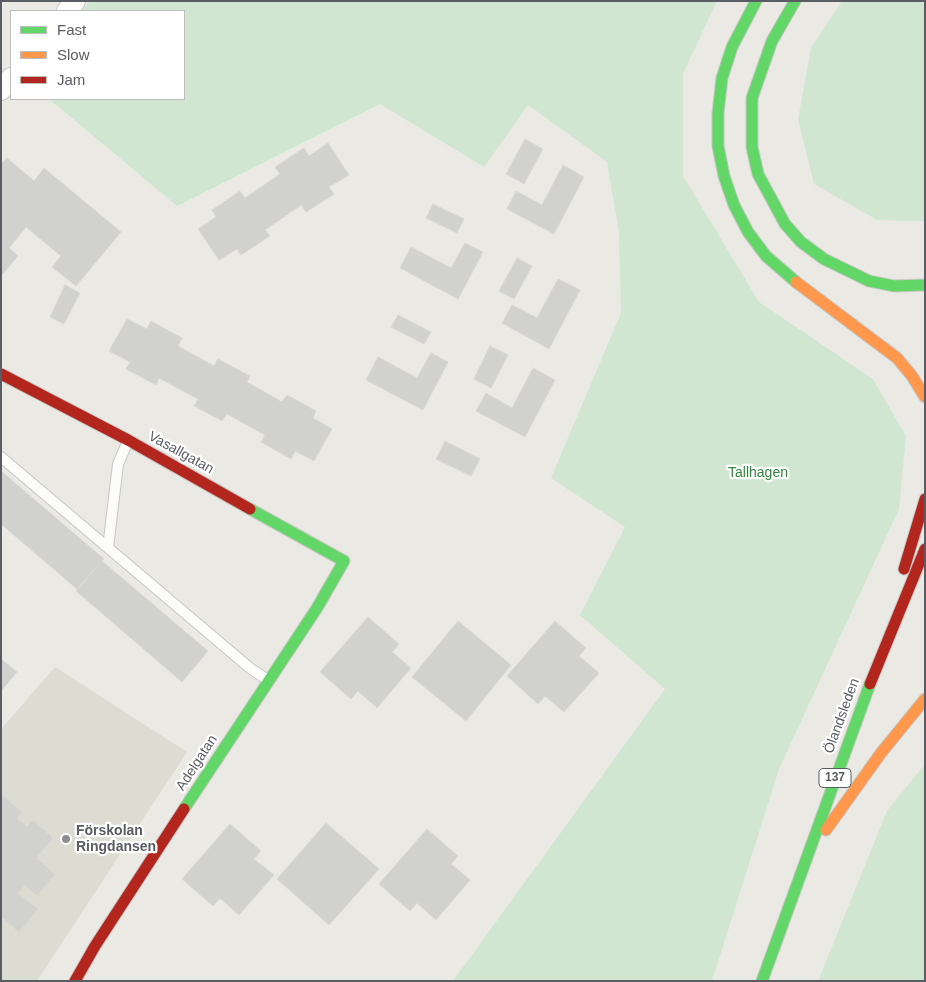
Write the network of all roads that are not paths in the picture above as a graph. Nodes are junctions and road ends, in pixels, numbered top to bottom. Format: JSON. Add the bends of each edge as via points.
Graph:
{"nodes":[{"id":1,"x":756,"y":1,"type":"edge"},
{"id":2,"x":795,"y":1,"type":"edge"},
{"id":3,"x":10,"y":79,"type":"edge"},
{"id":4,"x":1,"y":90,"type":"edge"},
{"id":5,"x":925,"y":285,"type":"edge"},
{"id":6,"x":1,"y":374,"type":"edge"},
{"id":7,"x":925,"y":397,"type":"edge"},
{"id":8,"x":128,"y":440,"type":"junction"},
{"id":9,"x":1,"y":457,"type":"edge"},
{"id":10,"x":925,"y":499,"type":"edge"},
{"id":11,"x":108,"y":548,"type":"junction"},
{"id":12,"x":925,"y":549,"type":"edge"},
{"id":13,"x":344,"y":562,"type":"joint"},
{"id":14,"x":268,"y":681,"type":"junction"},
{"id":15,"x":864,"y":698,"type":"junction"},
{"id":16,"x":925,"y":699,"type":"edge"},
{"id":17,"x":806,"y":858,"type":"junction"},
{"id":18,"x":75,"y":981,"type":"edge"},
{"id":19,"x":762,"y":981,"type":"edge"}],
"edges":[{"from":1,"to":7,"type":"main road","via":[[732,47],[722,78],[718,113],[718,146],[734,205],[766,256],[897,358]]},
{"from":2,"to":5,"type":"main road","via":[[772,41],[752,98],[752,147],[758,174],[785,224],[801,242],[824,259],[868,281],[894,286]]},
{"from":3,"to":4,"type":"street"},
{"from":6,"to":8,"type":"main road","name":"Vasallgatan"},
{"from":8,"to":11,"type":"lane","via":[[118,464]]},
{"from":8,"to":13,"type":"main road","name":"Vasallgatan"},
{"from":9,"to":11,"type":"lane"},
{"from":10,"to":15,"type":"main road"},
{"from":11,"to":14,"type":"lane"},
{"from":12,"to":15,"type":"main road","name":"Ölandsleden","number":"137"},
{"from":13,"to":14,"type":"main road","name":"Adelgatan"},
{"from":14,"to":18,"type":"main road","name":"Adelgatan"},
{"from":15,"to":17,"type":"main road","name":"Ölandsleden","number":"137"},
{"from":16,"to":17,"type":"main road","via":[[881,753]]},
{"from":17,"to":19,"type":"main road","name":"Ölandsleden","number":"137"}]}
